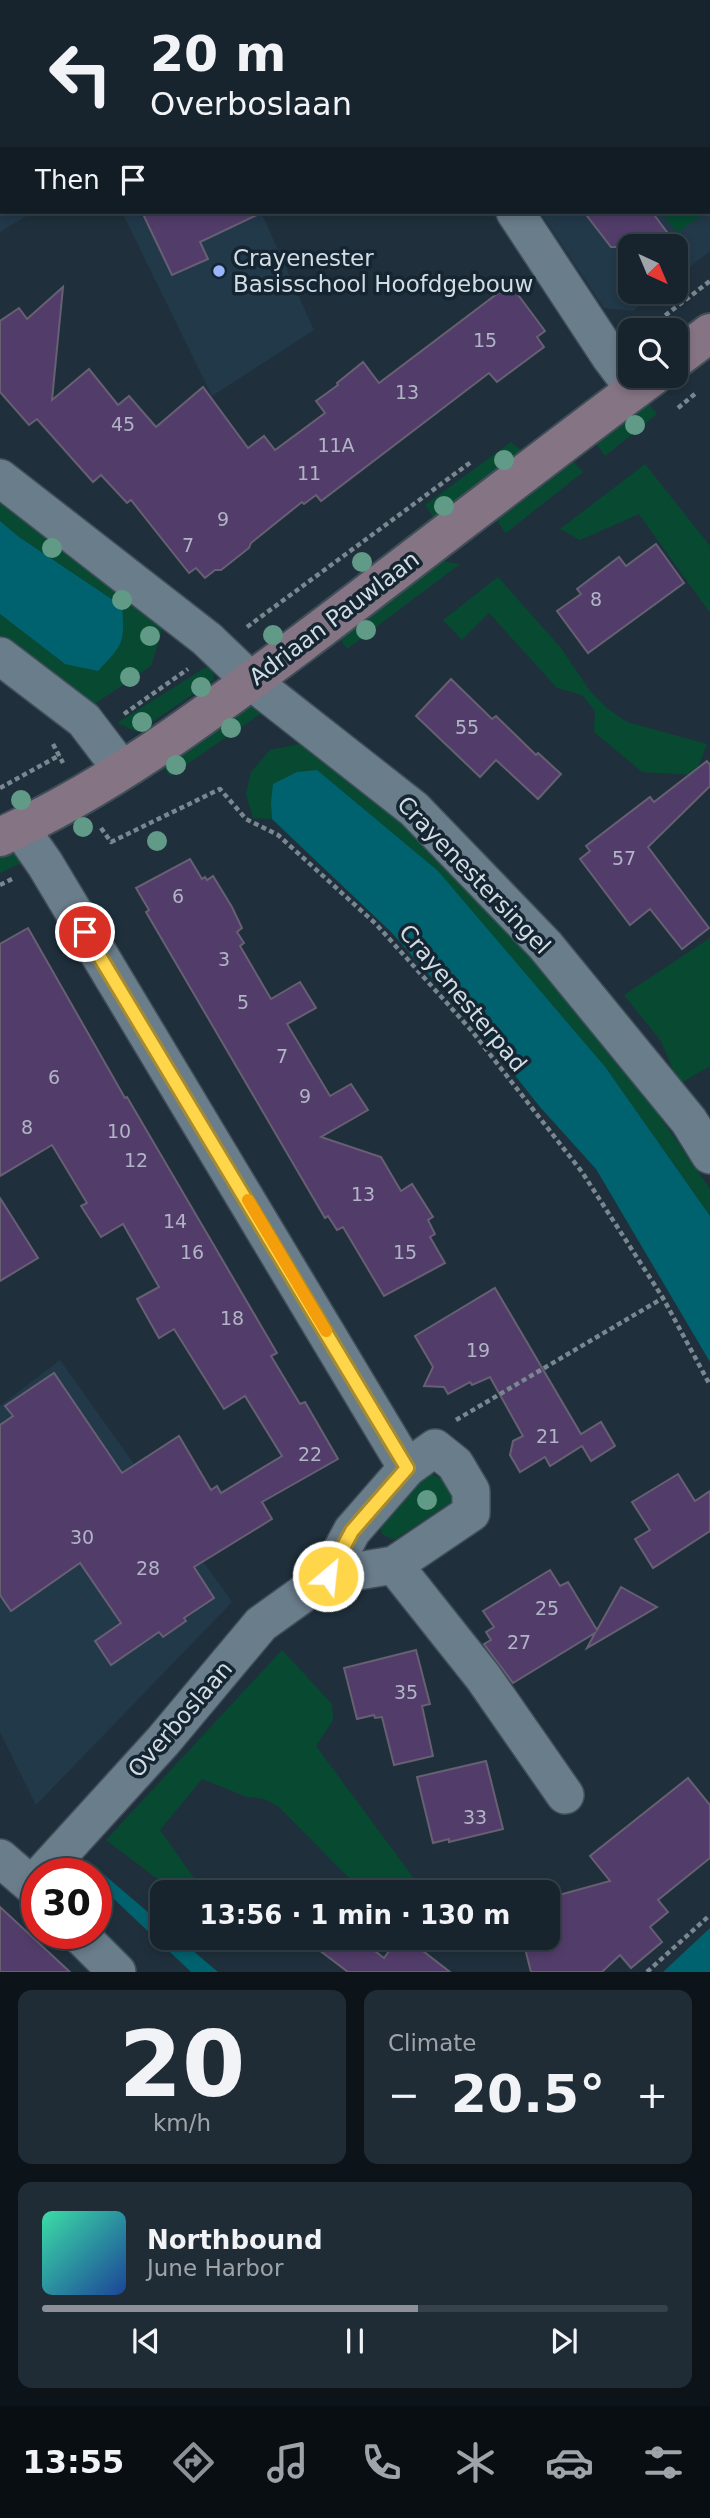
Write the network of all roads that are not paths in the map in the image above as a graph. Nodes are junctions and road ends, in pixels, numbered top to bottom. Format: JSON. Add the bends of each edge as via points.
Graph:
{"nodes":[{"id":1,"x":516,"y":214,"type":"edge"},
{"id":2,"x":710,"y":333,"type":"edge"},
{"id":3,"x":688,"y":350,"type":"edge"},
{"id":4,"x":618,"y":363,"type":"edge"},
{"id":5,"x":637,"y":388,"type":"edge"},
{"id":6,"x":0,"y":478,"type":"edge"},
{"id":7,"x":0,"y":656,"type":"edge"},
{"id":8,"x":251,"y":681,"type":"junction"},
{"id":9,"x":122,"y":770,"type":"junction"},
{"id":10,"x":10,"y":833,"type":"edge"},
{"id":11,"x":710,"y":1155,"type":"edge"},
{"id":12,"x":421,"y":1458,"type":"junction"},
{"id":13,"x":394,"y":1565,"type":"junction"},
{"id":14,"x":328,"y":1576,"type":"junction"},
{"id":15,"x":565,"y":1795,"type":"dead end"},
{"id":16,"x":0,"y":1858,"type":"edge"},
{"id":17,"x":58,"y":1858,"type":"edge"},
{"id":18,"x":21,"y":1872,"type":"edge"},
{"id":19,"x":94,"y":1949,"type":"edge"},
{"id":20,"x":117,"y":1972,"type":"edge"}],
"edges":[{"from":1,"to":4,"type":"street"},
{"from":2,"to":3,"type":"street"},
{"from":5,"to":8,"type":"street","name":"Adriaan Pauwlaan"},
{"from":6,"to":8,"type":"street","name":"Crayenestersingel","via":[[217,648]]},
{"from":7,"to":9,"type":"street","via":[[84,720]]},
{"from":8,"to":9,"type":"street","name":"Adriaan Pauwlaan"},
{"from":8,"to":11,"type":"street","name":"Crayenestersingel","via":[[414,809],[545,945],[689,1121]]},
{"from":9,"to":10,"type":"street","name":"Adriaan Pauwlaan"},
{"from":10,"to":12,"type":"street","name":"Overboslaan","via":[[45,864],[236,1179]]},
{"from":12,"to":13,"type":"street","name":"Overboslaan","via":[[455,1464],[471,1492],[471,1513]]},
{"from":12,"to":14,"type":"street","name":"Overboslaan","via":[[352,1531]]},
{"from":13,"to":14,"type":"street","name":"Overboslaan"},
{"from":13,"to":15,"type":"street","via":[[483,1677]]},
{"from":14,"to":17,"type":"street","name":"Overboslaan","via":[[261,1624]]},
{"from":16,"to":18,"type":"street"},
{"from":19,"to":20,"type":"street"}]}
